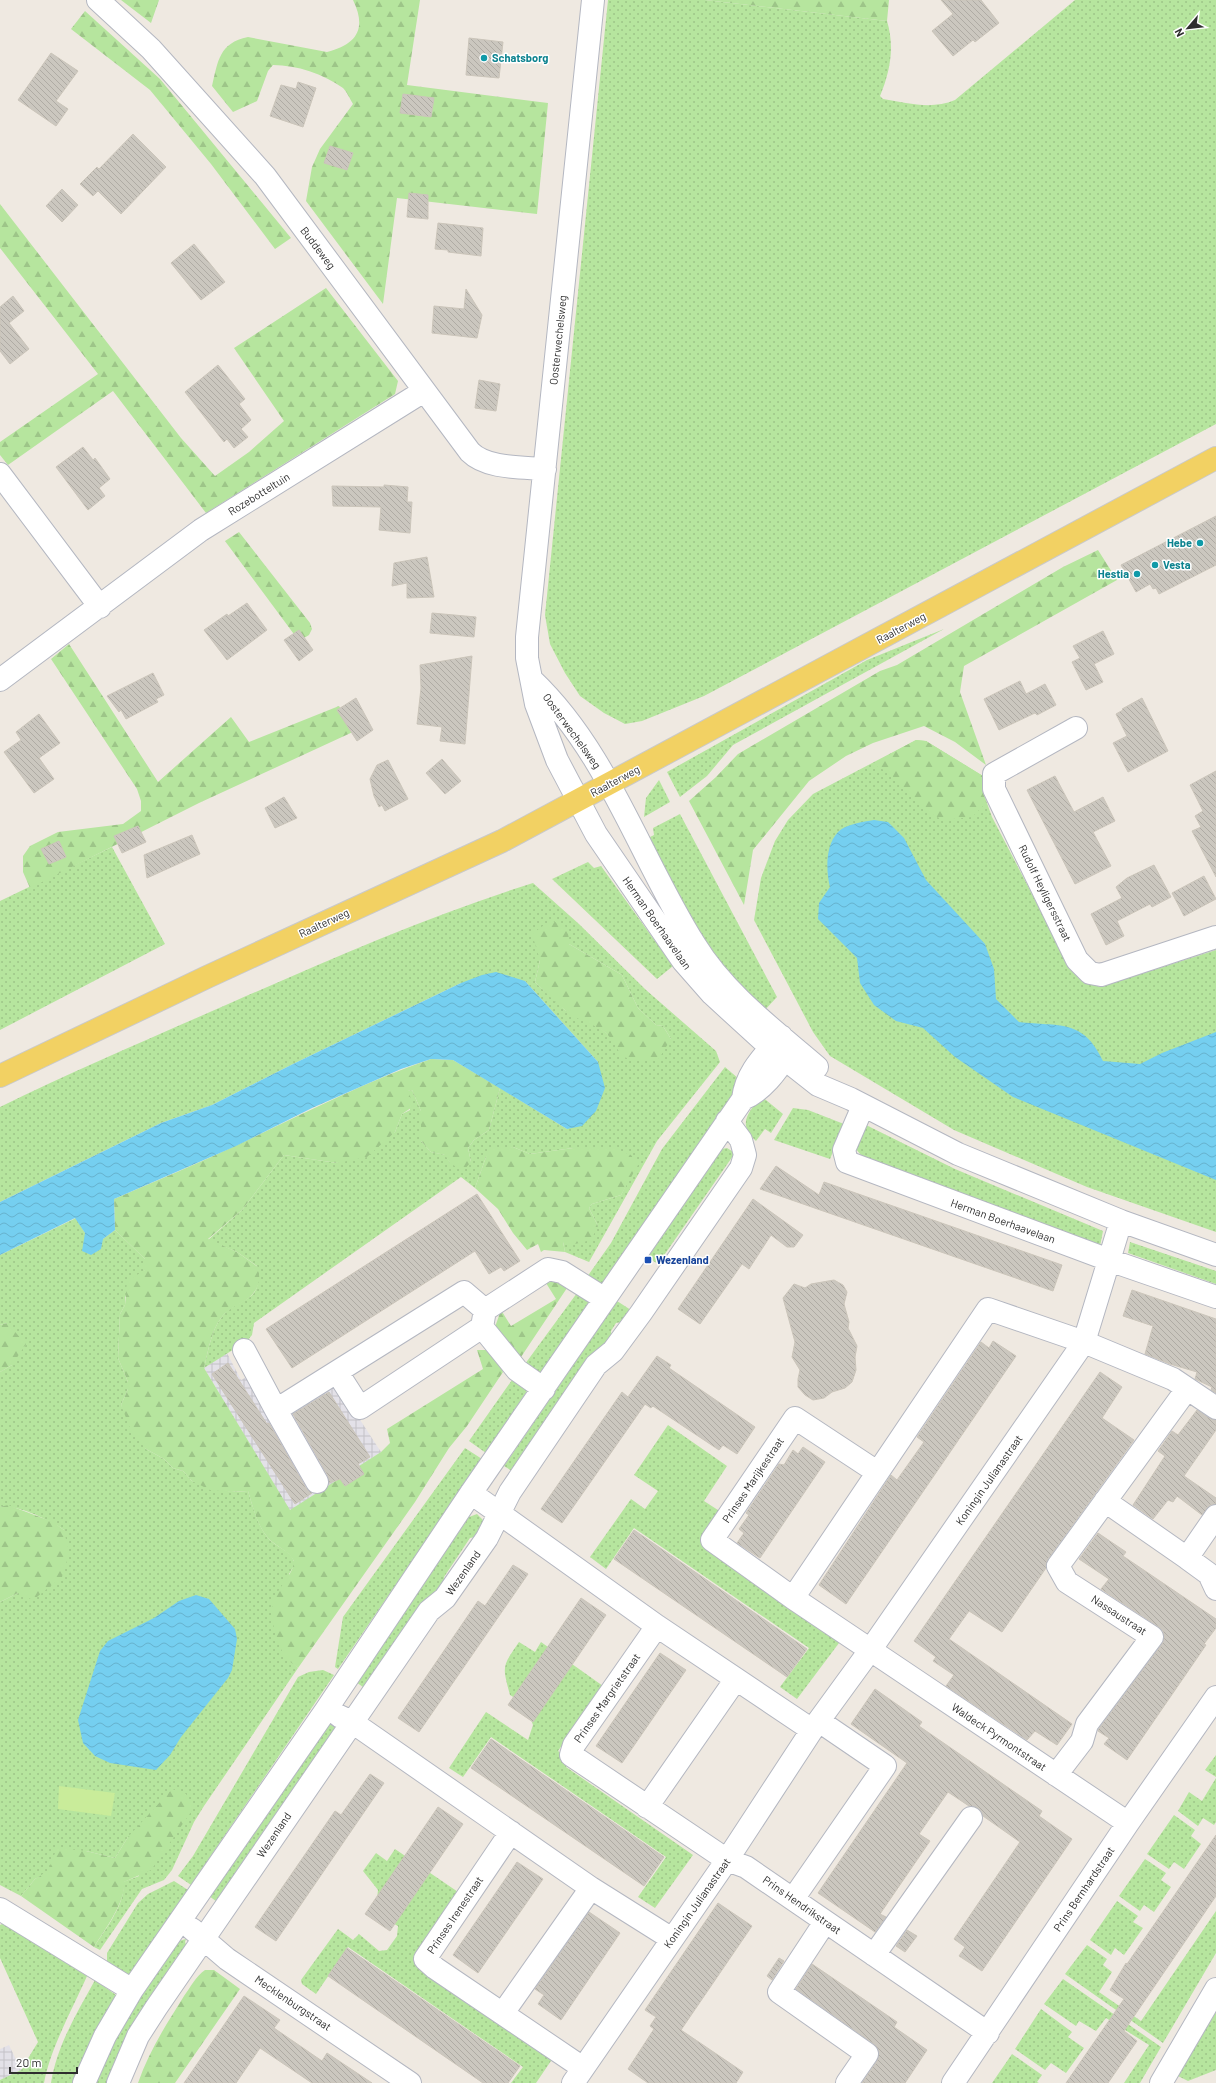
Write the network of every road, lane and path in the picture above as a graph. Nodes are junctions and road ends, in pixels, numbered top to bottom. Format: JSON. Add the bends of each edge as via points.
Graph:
{"nodes":[{"id":1,"x":98,"y":0,"type":"edge"},
{"id":2,"x":593,"y":0,"type":"edge"},
{"id":3,"x":424,"y":391,"type":"junction"},
{"id":4,"x":1216,"y":458,"type":"edge"},
{"id":5,"x":545,"y":469,"type":"junction"},
{"id":6,"x":0,"y":474,"type":"edge"},
{"id":7,"x":100,"y":607,"type":"junction"},
{"id":8,"x":0,"y":680,"type":"edge"},
{"id":9,"x":532,"y":680,"type":"junction"},
{"id":10,"x":1076,"y":728,"type":"dead end"},
{"id":11,"x":609,"y":784,"type":"junction"},
{"id":12,"x":577,"y":801,"type":"junction"},
{"id":13,"x":1216,"y":937,"type":"edge"},
{"id":14,"x":782,"y":1048,"type":"junction"},
{"id":15,"x":0,"y":1076,"type":"edge"},
{"id":16,"x":857,"y":1102,"type":"junction"},
{"id":17,"x":727,"y":1121,"type":"junction"},
{"id":18,"x":1121,"y":1221,"type":"junction"},
{"id":19,"x":1216,"y":1255,"type":"edge"},
{"id":20,"x":1109,"y":1260,"type":"junction"},
{"id":21,"x":1216,"y":1297,"type":"edge"},
{"id":22,"x":605,"y":1299,"type":"junction"},
{"id":23,"x":484,"y":1318,"type":"junction"},
{"id":24,"x":1084,"y":1342,"type":"junction"},
{"id":25,"x":244,"y":1350,"type":"dead end"},
{"id":26,"x":337,"y":1372,"type":"junction"},
{"id":27,"x":544,"y":1389,"type":"junction"},
{"id":28,"x":1187,"y":1389,"type":"junction"},
{"id":29,"x":1216,"y":1408,"type":"edge"},
{"id":30,"x":276,"y":1410,"type":"junction"},
{"id":31,"x":877,"y":1472,"type":"junction"},
{"id":32,"x":317,"y":1482,"type":"dead end"},
{"id":33,"x":471,"y":1493,"type":"junction"},
{"id":34,"x":1105,"y":1501,"type":"junction"},
{"id":35,"x":499,"y":1514,"type":"junction"},
{"id":36,"x":1216,"y":1516,"type":"edge"},
{"id":37,"x":1187,"y":1558,"type":"junction"},
{"id":38,"x":1216,"y":1589,"type":"edge"},
{"id":39,"x":793,"y":1598,"type":"junction"},
{"id":40,"x":658,"y":1626,"type":"junction"},
{"id":41,"x":872,"y":1649,"type":"junction"},
{"id":42,"x":736,"y":1679,"type":"junction"},
{"id":43,"x":1216,"y":1697,"type":"edge"},
{"id":44,"x":326,"y":1710,"type":"junction"},
{"id":45,"x":352,"y":1722,"type":"junction"},
{"id":46,"x":816,"y":1726,"type":"junction"},
{"id":47,"x":1056,"y":1775,"type":"junction"},
{"id":48,"x":647,"y":1807,"type":"junction"},
{"id":49,"x":971,"y":1818,"type":"dead end"},
{"id":50,"x":1128,"y":1823,"type":"junction"},
{"id":51,"x":511,"y":1832,"type":"junction"},
{"id":52,"x":727,"y":1860,"type":"junction"},
{"id":53,"x":591,"y":1888,"type":"junction"},
{"id":54,"x":793,"y":1899,"type":"junction"},
{"id":55,"x":0,"y":1909,"type":"edge"},
{"id":56,"x":180,"y":1919,"type":"junction"},
{"id":57,"x":825,"y":1922,"type":"junction"},
{"id":58,"x":204,"y":1939,"type":"junction"},
{"id":59,"x":672,"y":1939,"type":"junction"},
{"id":60,"x":874,"y":1955,"type":"junction"},
{"id":61,"x":1216,"y":1989,"type":"edge"},
{"id":62,"x":132,"y":1990,"type":"junction"},
{"id":63,"x":503,"y":2013,"type":"junction"},
{"id":64,"x":988,"y":2033,"type":"junction"},
{"id":65,"x":578,"y":2076,"type":"edge"},
{"id":66,"x":84,"y":2083,"type":"edge"},
{"id":67,"x":118,"y":2083,"type":"edge"},
{"id":68,"x":410,"y":2083,"type":"edge"},
{"id":69,"x":847,"y":2083,"type":"edge"},
{"id":70,"x":953,"y":2083,"type":"edge"},
{"id":71,"x":1161,"y":2083,"type":"edge"}],
"edges":[{"from":1,"to":3,"type":"street","name":"Buddeweg","via":[[151,49],[265,176]]},
{"from":2,"to":5,"type":"street","name":"Oosterwechelsweg"},
{"from":3,"to":5,"type":"street","name":"Buddeweg","via":[[474,456],[498,464]]},
{"from":3,"to":7,"type":"street","name":"Rozebotteltuin","via":[[201,530]]},
{"from":4,"to":11,"type":"main road","name":"Raalterweg"},
{"from":5,"to":9,"type":"street","name":"Oosterwechelsweg","via":[[527,637],[527,658]]},
{"from":6,"to":7,"type":"street"},
{"from":7,"to":8,"type":"street","name":"Rozebotteltuin"},
{"from":9,"to":11,"type":"street","name":"Oosterwechelsweg","via":[[545,692],[586,746]]},
{"from":9,"to":12,"type":"street","name":"Oosterwechelsweg","via":[[536,704],[552,747]]},
{"from":10,"to":13,"type":"street","name":"Rudolf Heyligersstraat","via":[[994,774],[994,789],[1077,960],[1090,973],[1101,975]]},
{"from":11,"to":12,"type":"main road","name":"Raalterweg"},
{"from":11,"to":14,"type":"street","name":"Herman Boerhaavelaan","via":[[695,946],[716,975]]},
{"from":12,"to":14,"type":"street","name":"Herman Boerhaavelaan","via":[[602,844],[683,961],[712,994]]},
{"from":12,"to":15,"type":"main road","name":"Raalterweg","via":[[502,841]]},
{"from":14,"to":16,"type":"street","name":"Herman Boerhaavelaan"},
{"from":14,"to":17,"type":"street","via":[[763,1087],[743,1098]]},
{"from":16,"to":18,"type":"street","name":"Herman Boerhaavelaan","via":[[958,1154]]},
{"from":16,"to":20,"type":"street","name":"Herman Boerhaavelaan","via":[[844,1150],[847,1162]]},
{"from":17,"to":22,"type":"street"},
{"from":17,"to":35,"type":"street","name":"Wezenland","via":[[741,1140],[745,1155],[741,1168],[641,1313],[613,1351],[596,1365],[514,1485]]},
{"from":18,"to":19,"type":"street","name":"Herman Boerhaavelaan"},
{"from":18,"to":20,"type":"street","name":"Koningin Julianastraat"},
{"from":20,"to":21,"type":"street","name":"Herman Boerhaavelaan"},
{"from":20,"to":24,"type":"street","name":"Koningin Julianastraat"},
{"from":22,"to":23,"type":"street","via":[[562,1272],[548,1269]]},
{"from":22,"to":27,"type":"street"},
{"from":23,"to":26,"type":"street","via":[[464,1292]]},
{"from":23,"to":26,"type":"street","via":[[360,1408]]},
{"from":23,"to":27,"type":"street","via":[[517,1370]]},
{"from":24,"to":28,"type":"street","via":[[1173,1379]]},
{"from":24,"to":31,"type":"street","via":[[988,1309]]},
{"from":24,"to":41,"type":"street","name":"Koningin Julianastraat"},
{"from":25,"to":30,"type":"street"},
{"from":26,"to":30,"type":"street"},
{"from":27,"to":33,"type":"street"},
{"from":28,"to":29,"type":"street"},
{"from":28,"to":34,"type":"street","name":"Nassaustraat"},
{"from":30,"to":32,"type":"street"},
{"from":31,"to":39,"type":"street"},
{"from":31,"to":39,"type":"street","name":"Prinses Marijkestraat","via":[[795,1418],[712,1540]]},
{"from":33,"to":35,"type":"street"},
{"from":33,"to":44,"type":"street"},
{"from":34,"to":37,"type":"street"},
{"from":34,"to":47,"type":"street","name":"Nassaustraat","via":[[1058,1566],[1067,1582],[1152,1637],[1087,1724],[1082,1740]]},
{"from":35,"to":40,"type":"street"},
{"from":35,"to":45,"type":"street","name":"Wezenland","via":[[487,1538],[445,1598],[429,1611]]},
{"from":36,"to":37,"type":"street"},
{"from":37,"to":38,"type":"street","via":[[1209,1574]]},
{"from":39,"to":41,"type":"street","name":"Prinses Marijkestraat"},
{"from":40,"to":42,"type":"street"},
{"from":40,"to":48,"type":"street","name":"Prinses Margrietstraat","via":[[574,1745],[571,1755]]},
{"from":41,"to":46,"type":"street","name":"Koningin Julianastraat"},
{"from":41,"to":47,"type":"street","name":"Waldeck Pyrmontstraat"},
{"from":42,"to":46,"type":"street"},
{"from":42,"to":48,"type":"street"},
{"from":43,"to":50,"type":"street","name":"Prins Bernhardstraat"},
{"from":44,"to":45,"type":"street"},
{"from":44,"to":56,"type":"street"},
{"from":45,"to":51,"type":"street"},
{"from":45,"to":58,"type":"street","name":"Wezenland"},
{"from":46,"to":52,"type":"street","name":"Koningin Julianastraat"},
{"from":46,"to":54,"type":"street","via":[[885,1766]]},
{"from":47,"to":50,"type":"street","name":"Waldeck Pyrmontstraat"},
{"from":48,"to":52,"type":"street","name":"Prinses Margrietstraat"},
{"from":49,"to":60,"type":"street"},
{"from":50,"to":64,"type":"street","name":"Prins Bernhardstraat"},
{"from":51,"to":53,"type":"street"},
{"from":51,"to":63,"type":"street","name":"Prinses Irenestraat","via":[[425,1959]]},
{"from":52,"to":54,"type":"street","name":"Prins Hendrikstraat","via":[[746,1867]]},
{"from":52,"to":59,"type":"street","name":"Koningin Julianastraat"},
{"from":53,"to":59,"type":"street"},
{"from":53,"to":63,"type":"street"},
{"from":54,"to":57,"type":"street","name":"Prins Hendrikstraat"},
{"from":55,"to":62,"type":"street"},
{"from":56,"to":58,"type":"street","name":"Mecklenburgstraat"},
{"from":56,"to":62,"type":"street"},
{"from":57,"to":60,"type":"street","name":"Prins Hendrikstraat"},
{"from":57,"to":69,"type":"street","via":[[778,1992],[867,2054]]},
{"from":58,"to":67,"type":"street","name":"Wezenland","via":[[138,2036]]},
{"from":58,"to":68,"type":"street","name":"Mecklenburgstraat","via":[[227,1959]]},
{"from":59,"to":65,"type":"street","name":"Koningin Julianastraat"},
{"from":60,"to":64,"type":"street","name":"Prins Hendrikstraat"},
{"from":61,"to":71,"type":"street"},
{"from":62,"to":66,"type":"street","via":[[105,2036]]},
{"from":63,"to":65,"type":"street","name":"Prinses Irenestraat"},
{"from":64,"to":70,"type":"street","name":"Prins Bernhardstraat"}]}
